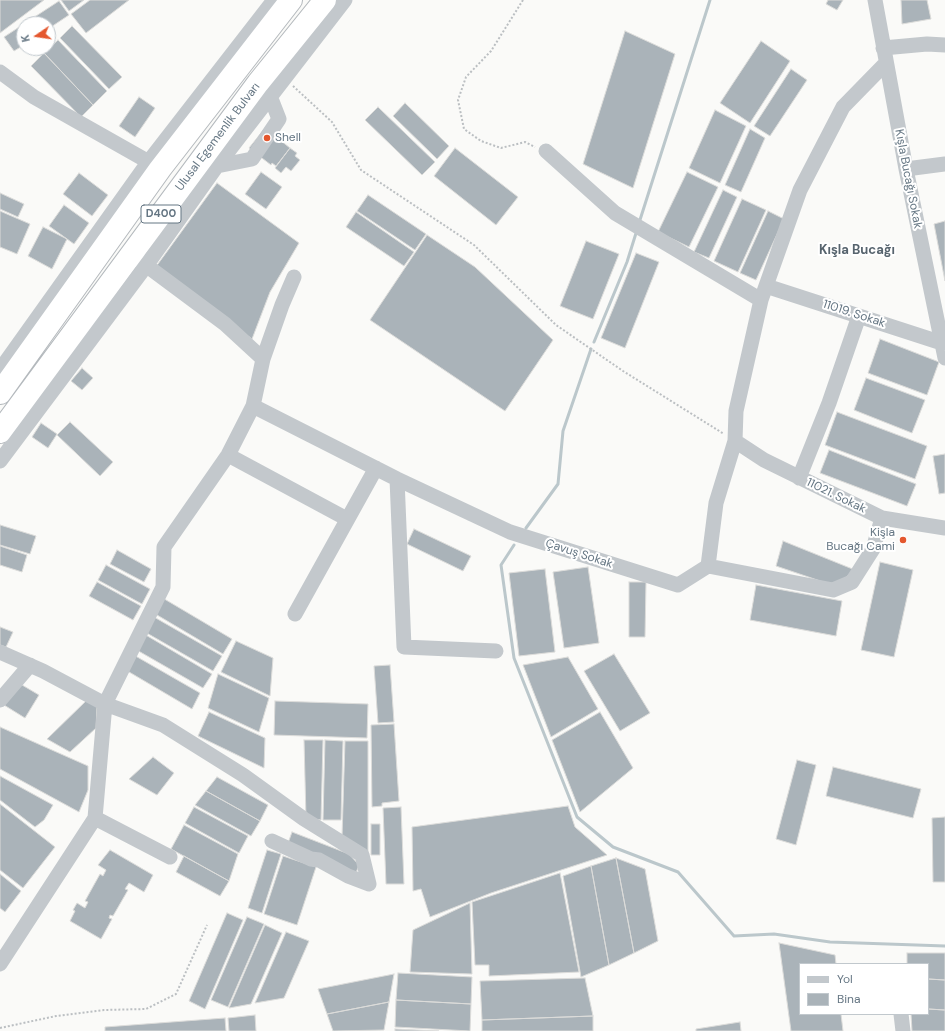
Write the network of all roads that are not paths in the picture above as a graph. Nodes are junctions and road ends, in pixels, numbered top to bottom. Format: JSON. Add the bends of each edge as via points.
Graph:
{"nodes":[{"id":1,"x":274,"y":0,"type":"edge"},
{"id":2,"x":291,"y":0,"type":"edge"},
{"id":3,"x":325,"y":0,"type":"edge"},
{"id":4,"x":345,"y":0,"type":"edge"},
{"id":5,"x":875,"y":0,"type":"edge"},
{"id":6,"x":945,"y":45,"type":"edge"},
{"id":7,"x":885,"y":55,"type":"junction"},
{"id":8,"x":0,"y":73,"type":"edge"},
{"id":9,"x":264,"y":90,"type":"junction"},
{"id":10,"x":546,"y":151,"type":"road end"},
{"id":11,"x":210,"y":161,"type":"junction"},
{"id":12,"x":945,"y":164,"type":"edge"},
{"id":13,"x":155,"y":165,"type":"junction"},
{"id":14,"x":906,"y":169,"type":"junction"},
{"id":15,"x":139,"y":260,"type":"junction"},
{"id":16,"x":294,"y":277,"type":"dead end"},
{"id":17,"x":766,"y":286,"type":"junction"},
{"id":18,"x":761,"y":300,"type":"junction"},
{"id":19,"x":859,"y":316,"type":"junction"},
{"id":20,"x":942,"y":343,"type":"junction"},
{"id":21,"x":945,"y":358,"type":"edge"},
{"id":22,"x":263,"y":359,"type":"junction"},
{"id":23,"x":0,"y":370,"type":"edge"},
{"id":24,"x":0,"y":394,"type":"edge"},
{"id":25,"x":253,"y":406,"type":"junction"},
{"id":26,"x":0,"y":432,"type":"edge"},
{"id":27,"x":735,"y":441,"type":"junction"},
{"id":28,"x":228,"y":455,"type":"junction"},
{"id":29,"x":0,"y":461,"type":"edge"},
{"id":30,"x":376,"y":468,"type":"junction"},
{"id":31,"x":799,"y":478,"type":"junction"},
{"id":32,"x":397,"y":479,"type":"junction"},
{"id":33,"x":882,"y":518,"type":"junction"},
{"id":34,"x":347,"y":519,"type":"junction"},
{"id":35,"x":945,"y":528,"type":"edge"},
{"id":36,"x":708,"y":566,"type":"junction"},
{"id":37,"x":295,"y":614,"type":"dead end"},
{"id":38,"x":496,"y":651,"type":"dead end"},
{"id":39,"x":0,"y":652,"type":"edge"},
{"id":40,"x":30,"y":665,"type":"junction"},
{"id":41,"x":0,"y":700,"type":"edge"},
{"id":42,"x":105,"y":704,"type":"junction"},
{"id":43,"x":95,"y":818,"type":"junction"},
{"id":44,"x":272,"y":841,"type":"dead end"},
{"id":45,"x":170,"y":857,"type":"dead end"},
{"id":46,"x":0,"y":964,"type":"edge"},
{"id":47,"x":901,"y":1015,"type":"edge"},
{"id":48,"x":903,"y":1031,"type":"edge"}],
"edges":[{"from":1,"to":13,"type":"street"},
{"from":2,"to":13,"type":"highway","name":"Ulusal Egemenlik Bulvarı","number":"D400"},
{"from":3,"to":9,"type":"highway","name":"Ulusal Egemenlik Bulvarı","number":"D400"},
{"from":4,"to":9,"type":"street","via":[[284,78]]},
{"from":5,"to":7,"type":"street","name":"Kışla Bucağı Sokak"},
{"from":6,"to":7,"type":"street","via":[[927,44]]},
{"from":7,"to":14,"type":"street","name":"Kışla Bucağı Sokak"},
{"from":7,"to":17,"type":"street","via":[[843,107],[800,190]]},
{"from":8,"to":13,"type":"street","via":[[34,96]]},
{"from":9,"to":11,"type":"highway","name":"Ulusal Egemenlik Bulvarı","number":"D400"},
{"from":9,"to":11,"type":"street","via":[[279,119],[252,159]]},
{"from":10,"to":18,"type":"street","via":[[615,213]]},
{"from":11,"to":15,"type":"highway","name":"Ulusal Egemenlik Bulvarı","number":"D400"},
{"from":12,"to":14,"type":"street"},
{"from":13,"to":23,"type":"street"},
{"from":13,"to":24,"type":"highway","name":"Ulusal Egemenlik Bulvarı","number":"D400"},
{"from":14,"to":20,"type":"street","name":"Kışla Bucağı Sokak"},
{"from":15,"to":22,"type":"street","via":[[225,324]]},
{"from":15,"to":26,"type":"highway","name":"Ulusal Egemenlik Bulvarı","number":"D400"},
{"from":15,"to":29,"type":"street"},
{"from":16,"to":22,"type":"street"},
{"from":17,"to":18,"type":"street"},
{"from":17,"to":19,"type":"street","name":"11019. Sokak"},
{"from":18,"to":27,"type":"street","via":[[736,411]]},
{"from":19,"to":20,"type":"street","name":"11019. Sokak"},
{"from":19,"to":31,"type":"street","via":[[829,403]]},
{"from":20,"to":21,"type":"street","name":"Kışla Bucağı Sokak"},
{"from":22,"to":25,"type":"street"},
{"from":25,"to":28,"type":"street"},
{"from":25,"to":30,"type":"street","name":"Çavuş Sokak"},
{"from":27,"to":31,"type":"street","name":"11021. Sokak"},
{"from":27,"to":36,"type":"street","via":[[716,503]]},
{"from":28,"to":34,"type":"street"},
{"from":28,"to":42,"type":"street","via":[[164,547],[163,587]]},
{"from":30,"to":32,"type":"street","name":"Çavuş Sokak"},
{"from":30,"to":34,"type":"street"},
{"from":31,"to":33,"type":"street","name":"11021. Sokak"},
{"from":32,"to":36,"type":"street","name":"Çavuş Sokak","via":[[510,532],[678,585]]},
{"from":32,"to":38,"type":"street","via":[[404,647]]},
{"from":33,"to":35,"type":"street","name":"11021. Sokak"},
{"from":33,"to":36,"type":"street","via":[[873,549],[852,582],[833,590]]},
{"from":34,"to":37,"type":"street"},
{"from":39,"to":40,"type":"street"},
{"from":40,"to":41,"type":"street"},
{"from":40,"to":42,"type":"street"},
{"from":42,"to":43,"type":"street"},
{"from":42,"to":44,"type":"street","via":[[163,725],[362,855],[370,884]]},
{"from":43,"to":45,"type":"street"},
{"from":43,"to":46,"type":"street"},
{"from":47,"to":48,"type":"street"}]}
